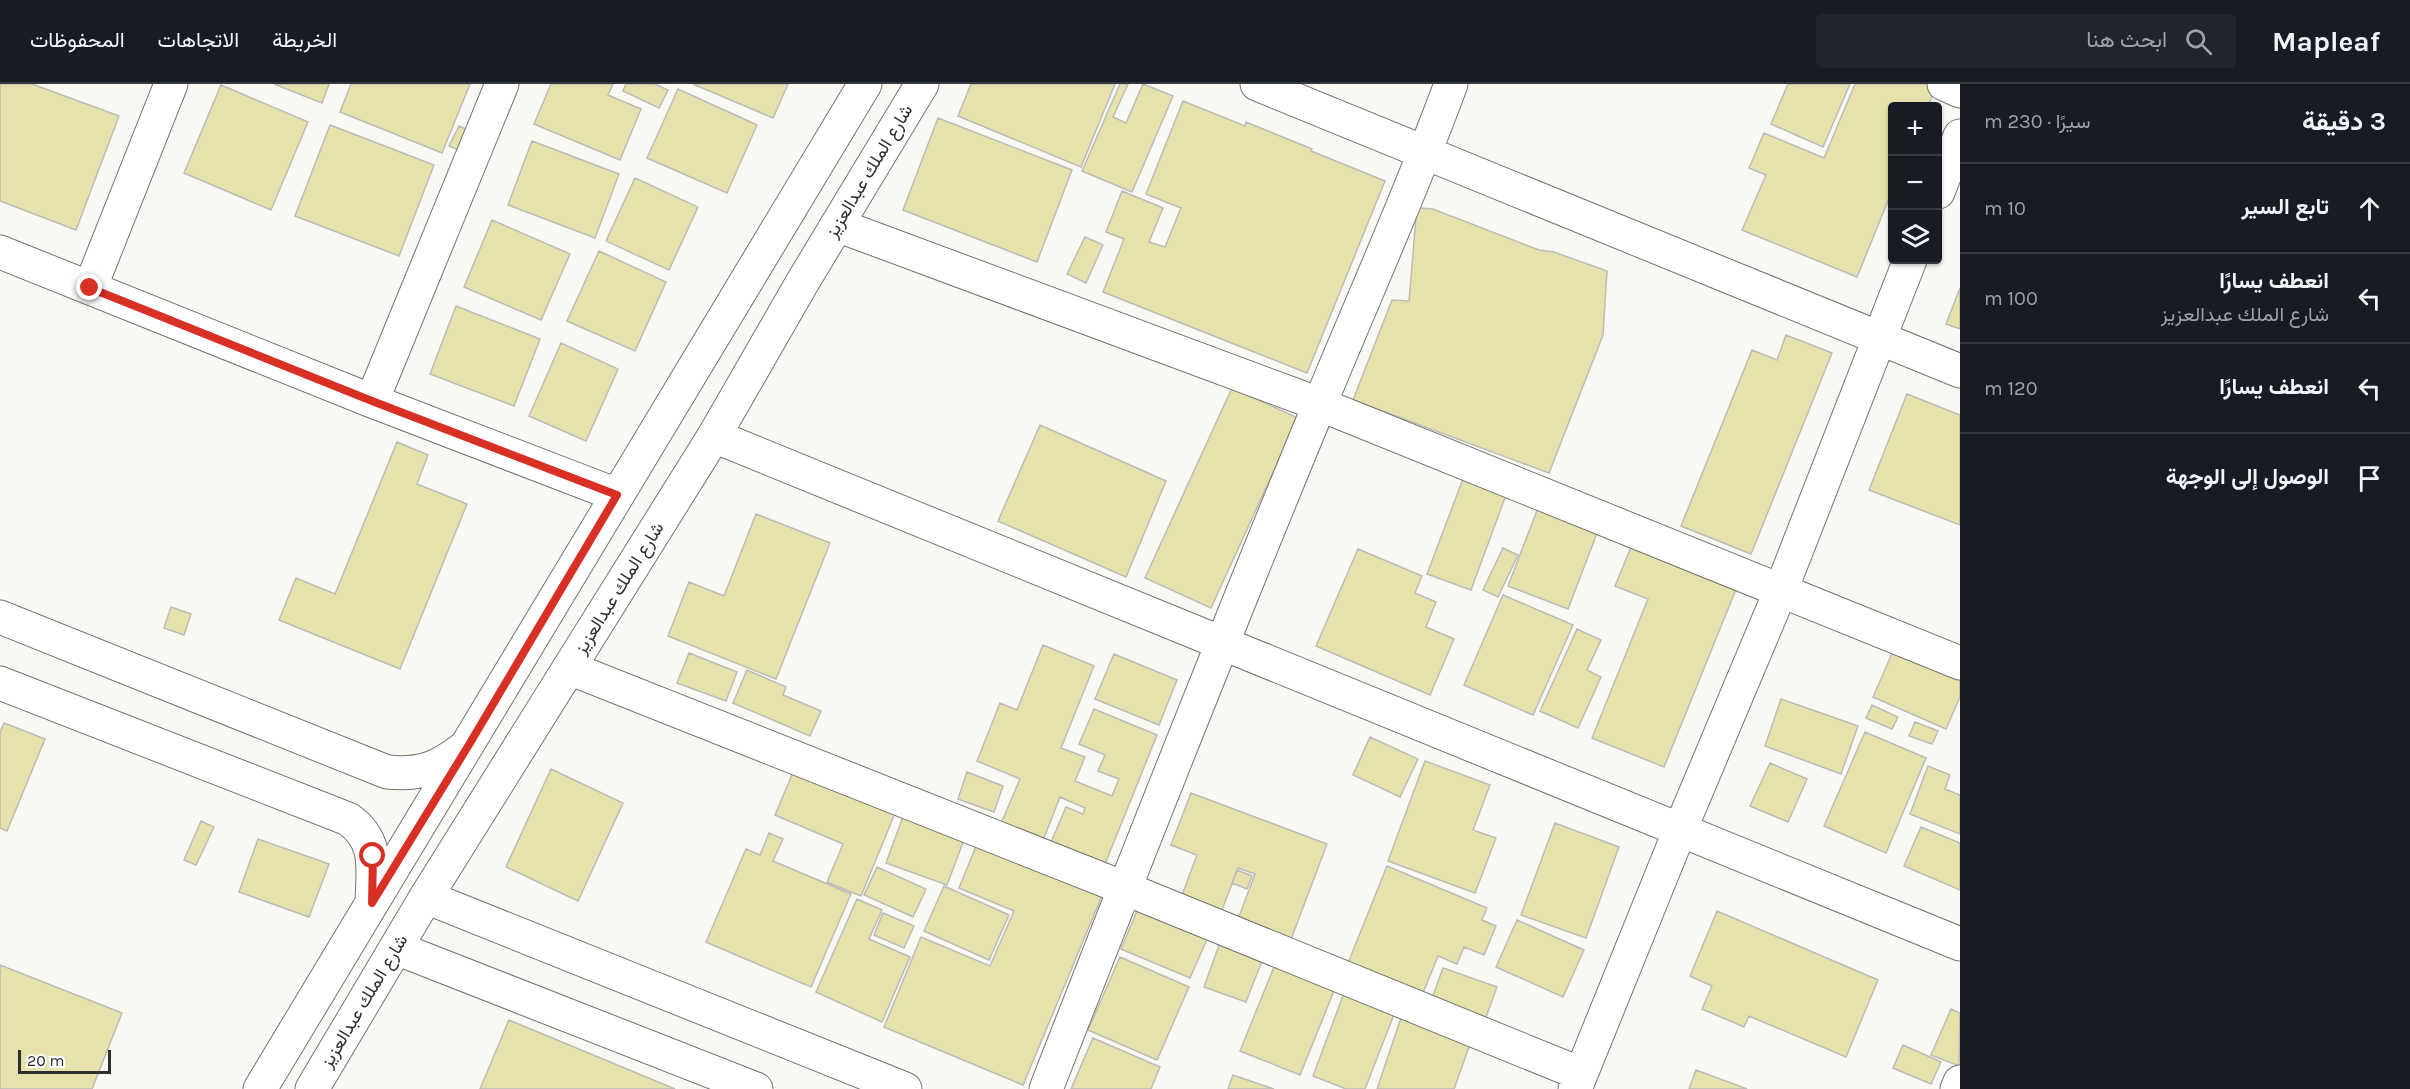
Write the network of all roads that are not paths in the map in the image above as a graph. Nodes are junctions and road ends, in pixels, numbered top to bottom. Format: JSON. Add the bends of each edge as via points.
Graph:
{"nodes":[{"id":1,"x":171,"y":84,"type":"edge"},
{"id":2,"x":502,"y":84,"type":"edge"},
{"id":3,"x":865,"y":84,"type":"edge"},
{"id":4,"x":922,"y":84,"type":"edge"},
{"id":5,"x":1257,"y":84,"type":"edge"},
{"id":6,"x":1451,"y":84,"type":"edge"},
{"id":7,"x":1944,"y":84,"type":"edge"},
{"id":8,"x":1960,"y":91,"type":"edge"},
{"id":9,"x":1960,"y":136,"type":"edge"},
{"id":10,"x":1426,"y":153,"type":"junction"},
{"id":11,"x":1942,"y":182,"type":"edge"},
{"id":12,"x":837,"y":225,"type":"junction"},
{"id":13,"x":0,"y":252,"type":"edge"},
{"id":14,"x":1908,"y":264,"type":"edge"},
{"id":15,"x":90,"y":288,"type":"junction"},
{"id":16,"x":1879,"y":338,"type":"junction"},
{"id":17,"x":1960,"y":371,"type":"edge"},
{"id":18,"x":372,"y":401,"type":"junction"},
{"id":19,"x":1319,"y":404,"type":"junction"},
{"id":20,"x":714,"y":436,"type":"junction"},
{"id":21,"x":617,"y":495,"type":"junction"},
{"id":22,"x":1781,"y":590,"type":"junction"},
{"id":23,"x":0,"y":616,"type":"edge"},
{"id":24,"x":1222,"y":645,"type":"junction"},
{"id":25,"x":1960,"y":663,"type":"edge"},
{"id":26,"x":569,"y":668,"type":"junction"},
{"id":27,"x":0,"y":683,"type":"edge"},
{"id":28,"x":470,"y":743,"type":"junction"},
{"id":29,"x":1680,"y":830,"type":"junction"},
{"id":30,"x":1124,"y":888,"type":"junction"},
{"id":31,"x":426,"y":897,"type":"junction"},
{"id":32,"x":372,"y":903,"type":"junction"},
{"id":33,"x":1960,"y":944,"type":"edge"},
{"id":34,"x":396,"y":948,"type":"junction"},
{"id":35,"x":1578,"y":1081,"type":"edge"},
{"id":36,"x":1960,"y":1082,"type":"edge"},
{"id":37,"x":260,"y":1089,"type":"edge"},
{"id":38,"x":312,"y":1089,"type":"edge"},
{"id":39,"x":756,"y":1089,"type":"edge"},
{"id":40,"x":905,"y":1089,"type":"edge"},
{"id":41,"x":1046,"y":1089,"type":"edge"},
{"id":42,"x":1957,"y":1089,"type":"edge"}],
"edges":[{"from":1,"to":15,"type":"street"},
{"from":2,"to":18,"type":"street"},
{"from":3,"to":21,"type":"street"},
{"from":4,"to":12,"type":"street","name":"شارع الملك عبدالعزيز"},
{"from":5,"to":10,"type":"street"},
{"from":6,"to":10,"type":"street"},
{"from":7,"to":8,"type":"street"},
{"from":9,"to":11,"type":"street"},
{"from":10,"to":16,"type":"street"},
{"from":10,"to":19,"type":"street"},
{"from":12,"to":19,"type":"street"},
{"from":12,"to":20,"type":"street","name":"شارع الملك عبدالعزيز"},
{"from":13,"to":15,"type":"street"},
{"from":14,"to":16,"type":"street"},
{"from":15,"to":18,"type":"street"},
{"from":16,"to":17,"type":"street"},
{"from":16,"to":22,"type":"street"},
{"from":18,"to":21,"type":"street"},
{"from":19,"to":22,"type":"street"},
{"from":19,"to":24,"type":"street"},
{"from":20,"to":24,"type":"street"},
{"from":20,"to":26,"type":"street","name":"شارع الملك عبدالعزيز"},
{"from":21,"to":28,"type":"street"},
{"from":22,"to":25,"type":"street"},
{"from":22,"to":29,"type":"street"},
{"from":23,"to":28,"type":"street","via":[[387,772],[409,774],[427,770],[446,762]]},
{"from":24,"to":29,"type":"street"},
{"from":24,"to":30,"type":"street"},
{"from":26,"to":30,"type":"street"},
{"from":26,"to":31,"type":"street","name":"شارع الملك عبدالعزيز"},
{"from":27,"to":32,"type":"street","via":[[348,819],[368,840],[373,856]]},
{"from":28,"to":32,"type":"street"},
{"from":29,"to":33,"type":"street"},
{"from":29,"to":35,"type":"street"},
{"from":30,"to":35,"type":"street"},
{"from":30,"to":41,"type":"street"},
{"from":31,"to":34,"type":"street","name":"شارع الملك عبدالعزيز"},
{"from":31,"to":40,"type":"street"},
{"from":32,"to":37,"type":"street"},
{"from":34,"to":38,"type":"street","name":"شارع الملك عبدالعزيز"},
{"from":34,"to":39,"type":"street"},
{"from":36,"to":42,"type":"street"}]}
